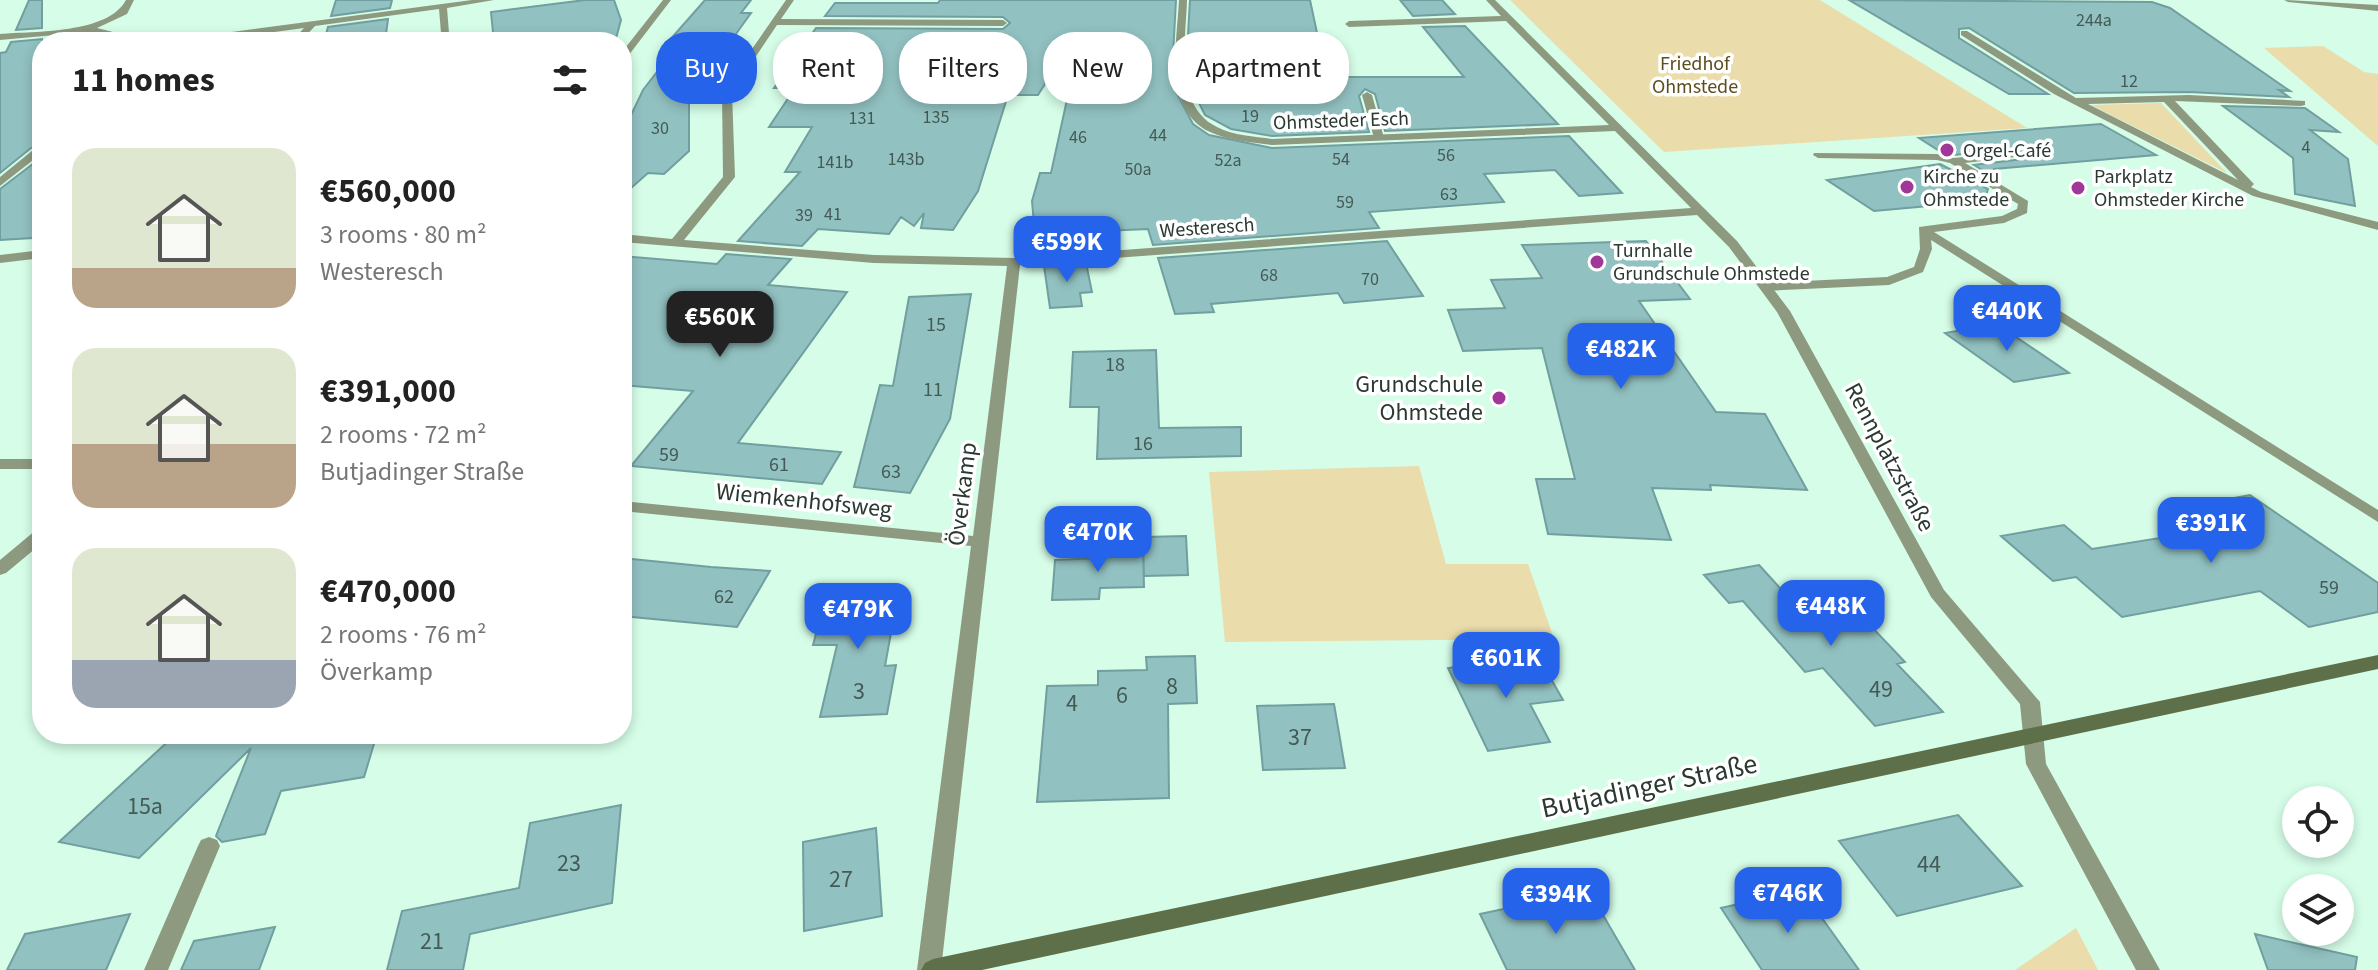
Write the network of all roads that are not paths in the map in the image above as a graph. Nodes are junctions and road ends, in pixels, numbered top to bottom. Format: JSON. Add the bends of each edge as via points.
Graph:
{"nodes":[{"id":1,"x":130,"y":0,"type":"edge"},
{"id":2,"x":408,"y":0,"type":"edge"},
{"id":3,"x":490,"y":0,"type":"edge"},
{"id":4,"x":667,"y":0,"type":"edge"},
{"id":5,"x":790,"y":0,"type":"edge"},
{"id":6,"x":1183,"y":0,"type":"edge"},
{"id":7,"x":1490,"y":0,"type":"edge"},
{"id":8,"x":2288,"y":0,"type":"edge"},
{"id":9,"x":443,"y":6,"type":"junction"},
{"id":10,"x":2378,"y":8,"type":"edge"},
{"id":11,"x":411,"y":11,"type":"junction"},
{"id":12,"x":1508,"y":18,"type":"junction"},
{"id":13,"x":774,"y":22,"type":"junction"},
{"id":14,"x":1003,"y":23,"type":"dead end"},
{"id":15,"x":1349,"y":24,"type":"dead end"},
{"id":16,"x":312,"y":25,"type":"junction"},
{"id":17,"x":88,"y":29,"type":"junction"},
{"id":18,"x":55,"y":32,"type":"edge"},
{"id":19,"x":102,"y":32,"type":"edge"},
{"id":20,"x":258,"y":32,"type":"edge"},
{"id":21,"x":305,"y":32,"type":"edge"},
{"id":22,"x":445,"y":32,"type":"edge"},
{"id":23,"x":1964,"y":33,"type":"dead end"},
{"id":24,"x":32,"y":34,"type":"edge"},
{"id":25,"x":0,"y":37,"type":"edge"},
{"id":26,"x":632,"y":45,"type":"edge"},
{"id":27,"x":1367,"y":95,"type":"dead end"},
{"id":28,"x":2167,"y":99,"type":"junction"},
{"id":29,"x":2074,"y":101,"type":"junction"},
{"id":30,"x":2301,"y":103,"type":"dead end"},
{"id":31,"x":1616,"y":128,"type":"junction"},
{"id":32,"x":1379,"y":138,"type":"junction"},
{"id":33,"x":2036,"y":152,"type":"dead end"},
{"id":34,"x":1818,"y":155,"type":"dead end"},
{"id":35,"x":32,"y":156,"type":"edge"},
{"id":36,"x":1954,"y":161,"type":"junction"},
{"id":37,"x":0,"y":183,"type":"edge"},
{"id":38,"x":2257,"y":194,"type":"junction"},
{"id":39,"x":1700,"y":211,"type":"junction"},
{"id":40,"x":2378,"y":226,"type":"edge"},
{"id":41,"x":1923,"y":230,"type":"junction"},
{"id":42,"x":632,"y":239,"type":"edge"},
{"id":43,"x":676,"y":242,"type":"junction"},
{"id":44,"x":32,"y":255,"type":"edge"},
{"id":45,"x":0,"y":259,"type":"edge"},
{"id":46,"x":1014,"y":262,"type":"junction"},
{"id":47,"x":1765,"y":287,"type":"junction"},
{"id":48,"x":0,"y":464,"type":"edge"},
{"id":49,"x":32,"y":464,"type":"edge"},
{"id":50,"x":632,"y":507,"type":"edge"},
{"id":51,"x":2378,"y":517,"type":"edge"},
{"id":52,"x":32,"y":542,"type":"edge"},
{"id":53,"x":981,"y":542,"type":"junction"},
{"id":54,"x":0,"y":569,"type":"edge"},
{"id":55,"x":2378,"y":662,"type":"edge"},
{"id":56,"x":2033,"y":734,"type":"junction"},
{"id":57,"x":209,"y":846,"type":"dead end"},
{"id":58,"x":156,"y":970,"type":"edge"},
{"id":59,"x":931,"y":970,"type":"edge"},
{"id":60,"x":2148,"y":970,"type":"edge"}],
"edges":[{"from":1,"to":17,"type":"street","via":[[124,12]]},
{"from":2,"to":11,"type":"street"},
{"from":3,"to":9,"type":"street"},
{"from":4,"to":26,"type":"street"},
{"from":5,"to":13,"type":"street"},
{"from":6,"to":32,"type":"street","name":"Ohmsteder Esch","via":[[1183,96],[1192,117],[1204,126],[1245,140]]},
{"from":7,"to":12,"type":"street","name":"Rennplatzstraße"},
{"from":8,"to":10,"type":"street"},
{"from":9,"to":11,"type":"street"},
{"from":9,"to":22,"type":"street"},
{"from":11,"to":16,"type":"street"},
{"from":12,"to":15,"type":"street"},
{"from":12,"to":31,"type":"street","name":"Rennplatzstraße"},
{"from":13,"to":14,"type":"street"},
{"from":13,"to":43,"type":"street","via":[[727,92],[729,177]]},
{"from":16,"to":20,"type":"street"},
{"from":16,"to":21,"type":"street"},
{"from":17,"to":18,"type":"street"},
{"from":17,"to":19,"type":"street"},
{"from":23,"to":29,"type":"street"},
{"from":24,"to":25,"type":"street"},
{"from":27,"to":32,"type":"street"},
{"from":28,"to":29,"type":"street"},
{"from":28,"to":30,"type":"street"},
{"from":28,"to":38,"type":"street"},
{"from":29,"to":38,"type":"street"},
{"from":31,"to":32,"type":"street","name":"Ohmsteder Esch"},
{"from":31,"to":39,"type":"street","name":"Rennplatzstraße"},
{"from":33,"to":36,"type":"street"},
{"from":34,"to":36,"type":"street","via":[[1919,155]]},
{"from":35,"to":37,"type":"street"},
{"from":36,"to":41,"type":"street","via":[[2024,203],[2023,211],[2004,219]]},
{"from":38,"to":40,"type":"street"},
{"from":39,"to":46,"type":"street","name":"Westeresch"},
{"from":39,"to":47,"type":"street","name":"Rennplatzstraße"},
{"from":41,"to":47,"type":"street","via":[[1926,249],[1919,269],[1889,281]]},
{"from":41,"to":51,"type":"street"},
{"from":42,"to":43,"type":"street","name":"Westeresch"},
{"from":43,"to":46,"type":"street","name":"Westeresch","via":[[874,259]]},
{"from":44,"to":45,"type":"street"},
{"from":46,"to":53,"type":"street","name":"Överkamp"},
{"from":47,"to":56,"type":"street","name":"Rennplatzstraße","via":[[1937,593],[2030,702]]},
{"from":48,"to":49,"type":"street"},
{"from":50,"to":53,"type":"street","name":"Wiemkenhofsweg"},
{"from":52,"to":54,"type":"street"},
{"from":53,"to":59,"type":"street","name":"Överkamp"},
{"from":55,"to":56,"type":"street","name":"Butjadinger Straße"},
{"from":56,"to":59,"type":"street","name":"Butjadinger Straße"},
{"from":56,"to":60,"type":"street","name":"Rennplatzstraße","via":[[2036,764]]},
{"from":57,"to":58,"type":"street"}]}
